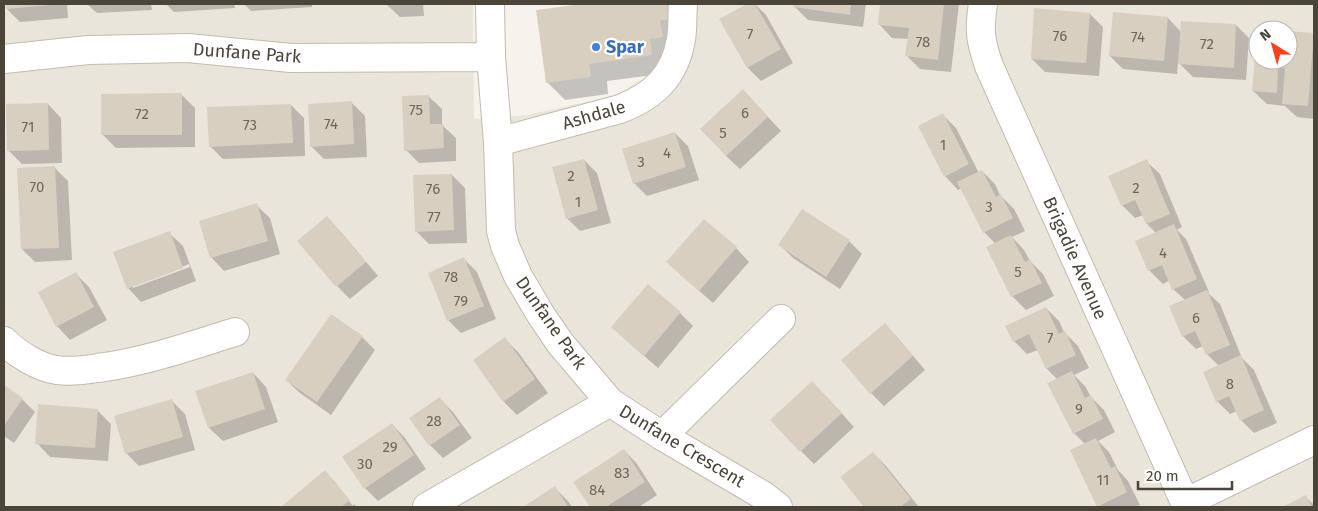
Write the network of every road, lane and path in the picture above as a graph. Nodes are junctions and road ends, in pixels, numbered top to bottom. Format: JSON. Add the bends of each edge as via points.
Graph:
{"nodes":[{"id":1,"x":490,"y":4,"type":"edge"},
{"id":2,"x":683,"y":4,"type":"edge"},
{"id":3,"x":983,"y":4,"type":"edge"},
{"id":4,"x":491,"y":57,"type":"junction"},
{"id":5,"x":4,"y":59,"type":"edge"},
{"id":6,"x":498,"y":142,"type":"junction"},
{"id":7,"x":781,"y":319,"type":"dead end"},
{"id":8,"x":235,"y":332,"type":"dead end"},
{"id":9,"x":4,"y":341,"type":"edge"},
{"id":10,"x":610,"y":402,"type":"junction"},
{"id":11,"x":662,"y":436,"type":"junction"},
{"id":12,"x":1314,"y":440,"type":"edge"},
{"id":13,"x":1186,"y":505,"type":"edge"},
{"id":14,"x":426,"y":507,"type":"edge"},
{"id":15,"x":778,"y":507,"type":"edge"}],
"edges":[{"from":1,"to":4,"type":"street","name":"Dunfane Park"},
{"from":2,"to":6,"type":"street","name":"Ashdale","via":[[677,54],[666,78],[648,95],[620,109]]},
{"from":3,"to":13,"type":"street","name":"Brigadie Avenue","via":[[981,37],[989,66]]},
{"from":4,"to":5,"type":"street","name":"Dunfane Park","via":[[291,58],[188,48],[88,50]]},
{"from":4,"to":6,"type":"street","name":"Dunfane Park"},
{"from":6,"to":10,"type":"street","name":"Dunfane Park","via":[[501,231],[511,262],[560,343]]},
{"from":7,"to":11,"type":"street"},
{"from":8,"to":9,"type":"street","via":[[129,363],[66,371],[35,363]]},
{"from":10,"to":11,"type":"street","name":"Dunfane Crescent"},
{"from":10,"to":14,"type":"street"},
{"from":11,"to":15,"type":"street","name":"Dunfane Crescent"},
{"from":12,"to":13,"type":"street"}]}
